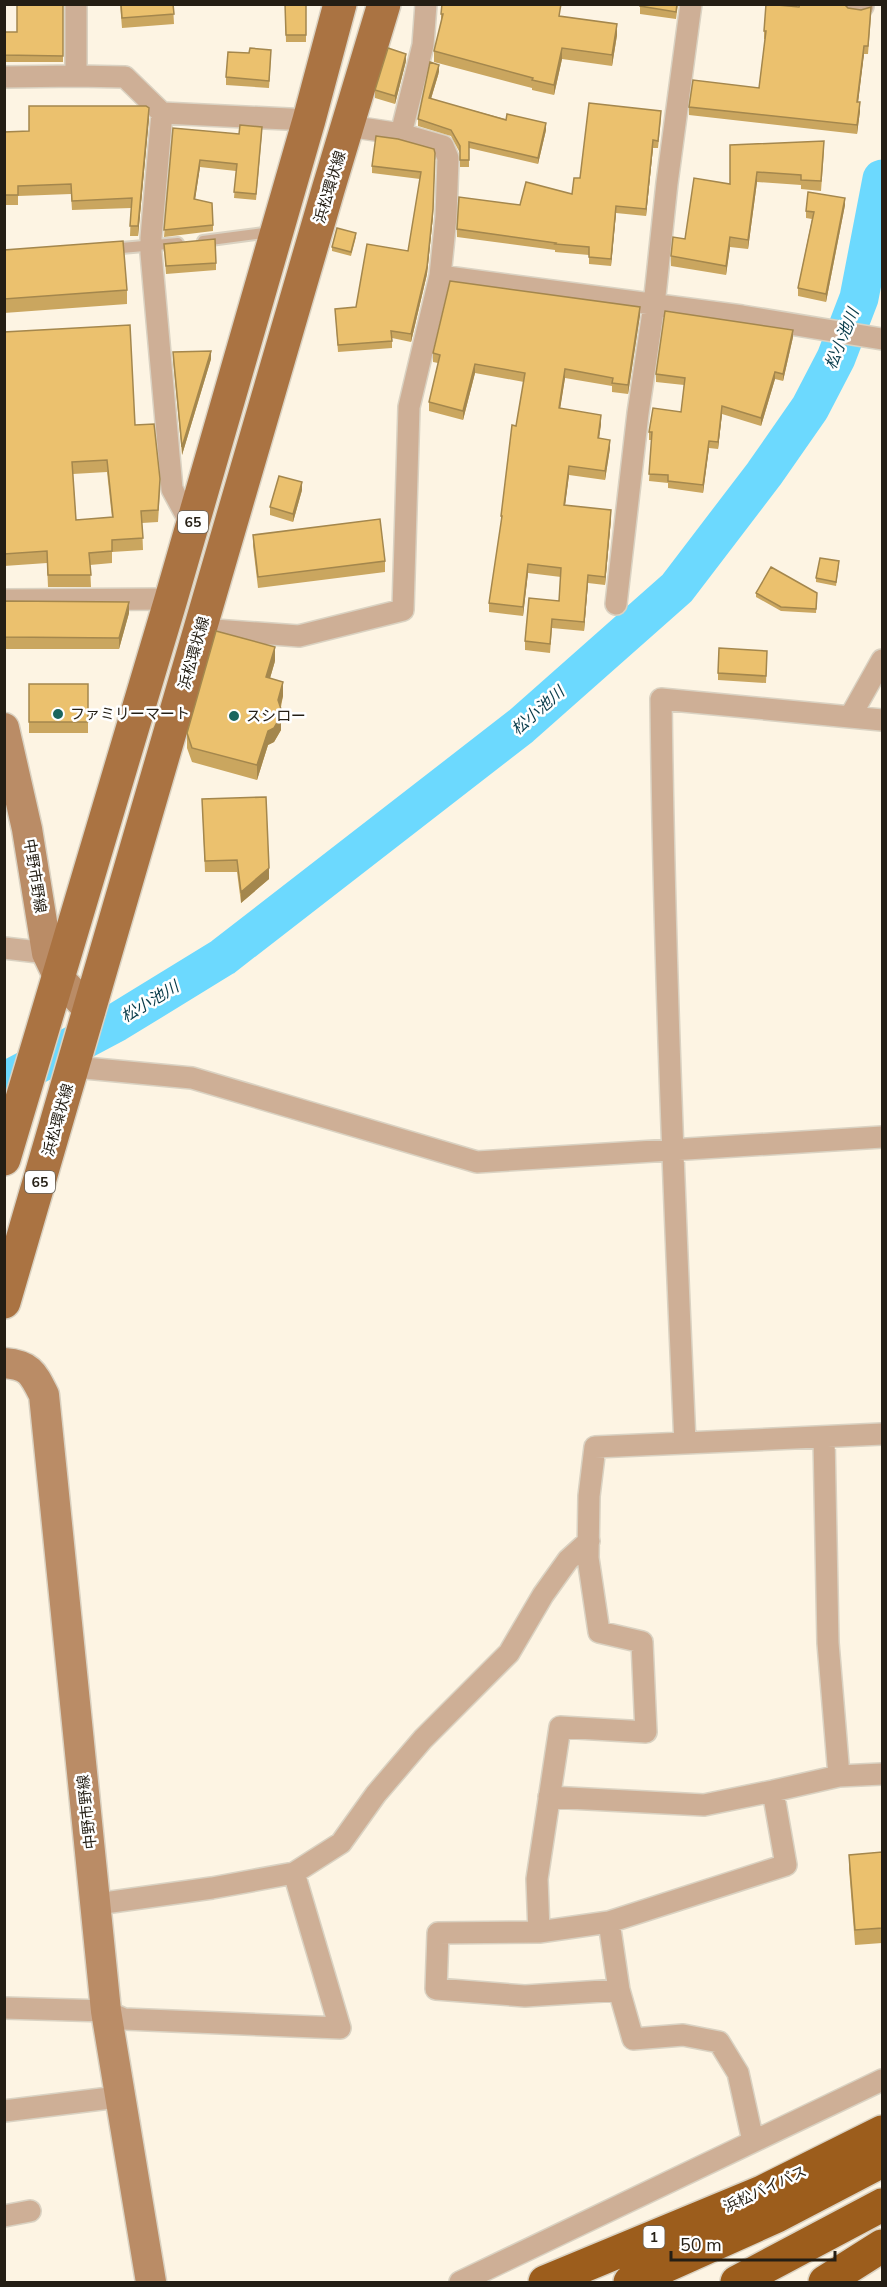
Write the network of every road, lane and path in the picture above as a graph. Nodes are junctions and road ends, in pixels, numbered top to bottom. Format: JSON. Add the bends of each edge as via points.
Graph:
{"nodes":[{"id":1,"x":76,"y":4,"type":"edge"},
{"id":2,"x":340,"y":4,"type":"edge"},
{"id":3,"x":384,"y":4,"type":"edge"},
{"id":4,"x":426,"y":4,"type":"edge"},
{"id":5,"x":692,"y":4,"type":"edge"},
{"id":6,"x":76,"y":76,"type":"junction"},
{"id":7,"x":4,"y":77,"type":"edge"},
{"id":8,"x":162,"y":113,"type":"junction"},
{"id":9,"x":309,"y":120,"type":"junction"},
{"id":10,"x":348,"y":126,"type":"junction"},
{"id":11,"x":401,"y":134,"type":"junction"},
{"id":12,"x":277,"y":231,"type":"junction"},
{"id":13,"x":151,"y":245,"type":"junction"},
{"id":14,"x":94,"y":250,"type":"edge"},
{"id":15,"x":440,"y":276,"type":"junction"},
{"id":16,"x":654,"y":305,"type":"junction"},
{"id":17,"x":875,"y":337,"type":"edge"},
{"id":18,"x":192,"y":526,"type":"junction"},
{"id":19,"x":171,"y":599,"type":"junction"},
{"id":20,"x":4,"y":600,"type":"edge"},
{"id":21,"x":616,"y":604,"type":"dead end"},
{"id":22,"x":201,"y":629,"type":"junction"},
{"id":23,"x":882,"y":660,"type":"edge"},
{"id":24,"x":850,"y":717,"type":"junction"},
{"id":25,"x":882,"y":720,"type":"edge"},
{"id":26,"x":6,"y":740,"type":"edge"},
{"id":27,"x":4,"y":948,"type":"edge"},
{"id":28,"x":53,"y":966,"type":"junction"},
{"id":29,"x":90,"y":1011,"type":"junction"},
{"id":30,"x":74,"y":1064,"type":"junction"},
{"id":31,"x":882,"y":1137,"type":"edge"},
{"id":32,"x":672,"y":1151,"type":"junction"},
{"id":33,"x":4,"y":1159,"type":"edge"},
{"id":34,"x":4,"y":1302,"type":"edge"},
{"id":35,"x":4,"y":1363,"type":"edge"},
{"id":36,"x":882,"y":1434,"type":"edge"},
{"id":37,"x":824,"y":1437,"type":"junction"},
{"id":38,"x":686,"y":1443,"type":"junction"},
{"id":39,"x":589,"y":1540,"type":"junction"},
{"id":40,"x":882,"y":1774,"type":"edge"},
{"id":41,"x":838,"y":1776,"type":"junction"},
{"id":42,"x":773,"y":1791,"type":"junction"},
{"id":43,"x":549,"y":1797,"type":"junction"},
{"id":44,"x":294,"y":1872,"type":"junction"},
{"id":45,"x":96,"y":1904,"type":"junction"},
{"id":46,"x":609,"y":1922,"type":"junction"},
{"id":47,"x":539,"y":1932,"type":"junction"},
{"id":48,"x":619,"y":1990,"type":"junction"},
{"id":49,"x":4,"y":2008,"type":"edge"},
{"id":50,"x":106,"y":2011,"type":"junction"},
{"id":51,"x":882,"y":2080,"type":"edge"},
{"id":52,"x":118,"y":2097,"type":"junction"},
{"id":53,"x":4,"y":2111,"type":"edge"},
{"id":54,"x":882,"y":2132,"type":"edge"},
{"id":55,"x":753,"y":2141,"type":"junction"},
{"id":56,"x":882,"y":2161,"type":"edge"},
{"id":57,"x":882,"y":2205,"type":"edge"},
{"id":58,"x":30,"y":2211,"type":"dead end"},
{"id":59,"x":4,"y":2216,"type":"edge"},
{"id":60,"x":882,"y":2246,"type":"edge"},
{"id":61,"x":151,"y":2283,"type":"edge"},
{"id":62,"x":460,"y":2283,"type":"edge"},
{"id":63,"x":545,"y":2283,"type":"edge"},
{"id":64,"x":630,"y":2283,"type":"edge"},
{"id":65,"x":737,"y":2283,"type":"edge"},
{"id":66,"x":825,"y":2283,"type":"edge"}],
"edges":[{"from":1,"to":6,"type":"street"},
{"from":2,"to":9,"type":"main road","number":"65"},
{"from":3,"to":10,"type":"main road","name":"浜松環状線","number":"65"},
{"from":4,"to":11,"type":"street","via":[[423,45]]},
{"from":5,"to":16,"type":"street"},
{"from":6,"to":7,"type":"street"},
{"from":6,"to":8,"type":"street","via":[[125,77]]},
{"from":8,"to":9,"type":"street"},
{"from":8,"to":13,"type":"street"},
{"from":9,"to":12,"type":"main road","number":"65"},
{"from":10,"to":11,"type":"street"},
{"from":10,"to":22,"type":"main road","name":"浜松環状線","number":"65"},
{"from":11,"to":15,"type":"street","via":[[443,146],[448,158]]},
{"from":12,"to":13,"type":"lane"},
{"from":12,"to":18,"type":"main road","number":"65"},
{"from":13,"to":14,"type":"lane"},
{"from":13,"to":18,"type":"street","via":[[172,489]]},
{"from":15,"to":16,"type":"street"},
{"from":15,"to":22,"type":"street","via":[[409,407],[403,610],[299,636]]},
{"from":16,"to":17,"type":"street"},
{"from":16,"to":21,"type":"street"},
{"from":18,"to":19,"type":"main road","number":"65"},
{"from":19,"to":20,"type":"street"},
{"from":19,"to":28,"type":"main road","number":"65"},
{"from":22,"to":29,"type":"main road","name":"浜松環状線","number":"65"},
{"from":23,"to":24,"type":"street"},
{"from":24,"to":25,"type":"street"},
{"from":24,"to":32,"type":"street","via":[[662,699]]},
{"from":26,"to":28,"type":"main road","name":"中野市野線"},
{"from":27,"to":28,"type":"street"},
{"from":28,"to":29,"type":"main road"},
{"from":28,"to":33,"type":"main road","number":"65","via":[[41,1038]]},
{"from":29,"to":30,"type":"main road","name":"浜松環状線","number":"65"},
{"from":30,"to":32,"type":"street","via":[[192,1078],[477,1162]]},
{"from":30,"to":34,"type":"main road","name":"浜松環状線","number":"65"},
{"from":31,"to":32,"type":"street"},
{"from":32,"to":38,"type":"street"},
{"from":35,"to":45,"type":"main road","name":"中野市野線","via":[[22,1365],[35,1376],[44,1395]]},
{"from":36,"to":37,"type":"street"},
{"from":37,"to":38,"type":"street"},
{"from":37,"to":41,"type":"street","via":[[828,1643]]},
{"from":38,"to":39,"type":"street","via":[[595,1447]]},
{"from":39,"to":43,"type":"street","via":[[599,1632],[642,1642],[646,1732],[560,1727]]},
{"from":39,"to":44,"type":"street","via":[[568,1560],[543,1595],[509,1653],[423,1739],[341,1843]]},
{"from":40,"to":41,"type":"street"},
{"from":41,"to":42,"type":"street"},
{"from":42,"to":43,"type":"street","via":[[704,1805]]},
{"from":42,"to":46,"type":"street","via":[[786,1865]]},
{"from":43,"to":47,"type":"street","via":[[537,1879]]},
{"from":44,"to":45,"type":"street"},
{"from":44,"to":50,"type":"street","via":[[340,2028],[124,2019]]},
{"from":45,"to":50,"type":"main road","name":"中野市野線"},
{"from":46,"to":47,"type":"street"},
{"from":46,"to":48,"type":"street"},
{"from":47,"to":48,"type":"street","via":[[438,1933],[436,1989],[525,1996]]},
{"from":48,"to":55,"type":"street","via":[[633,2039],[683,2035],[719,2042],[738,2073]]},
{"from":49,"to":50,"type":"street"},
{"from":50,"to":52,"type":"main road","name":"中野市野線"},
{"from":51,"to":55,"type":"street"},
{"from":52,"to":53,"type":"street"},
{"from":52,"to":61,"type":"main road","name":"中野市野線"},
{"from":54,"to":63,"type":"highway","name":"浜松バイパス","number":"1","via":[[762,2192]]},
{"from":55,"to":62,"type":"street"},
{"from":56,"to":64,"type":"highway","number":"1","via":[[777,2216]]},
{"from":57,"to":65,"type":"highway"},
{"from":58,"to":59,"type":"street"},
{"from":60,"to":66,"type":"highway"}]}
